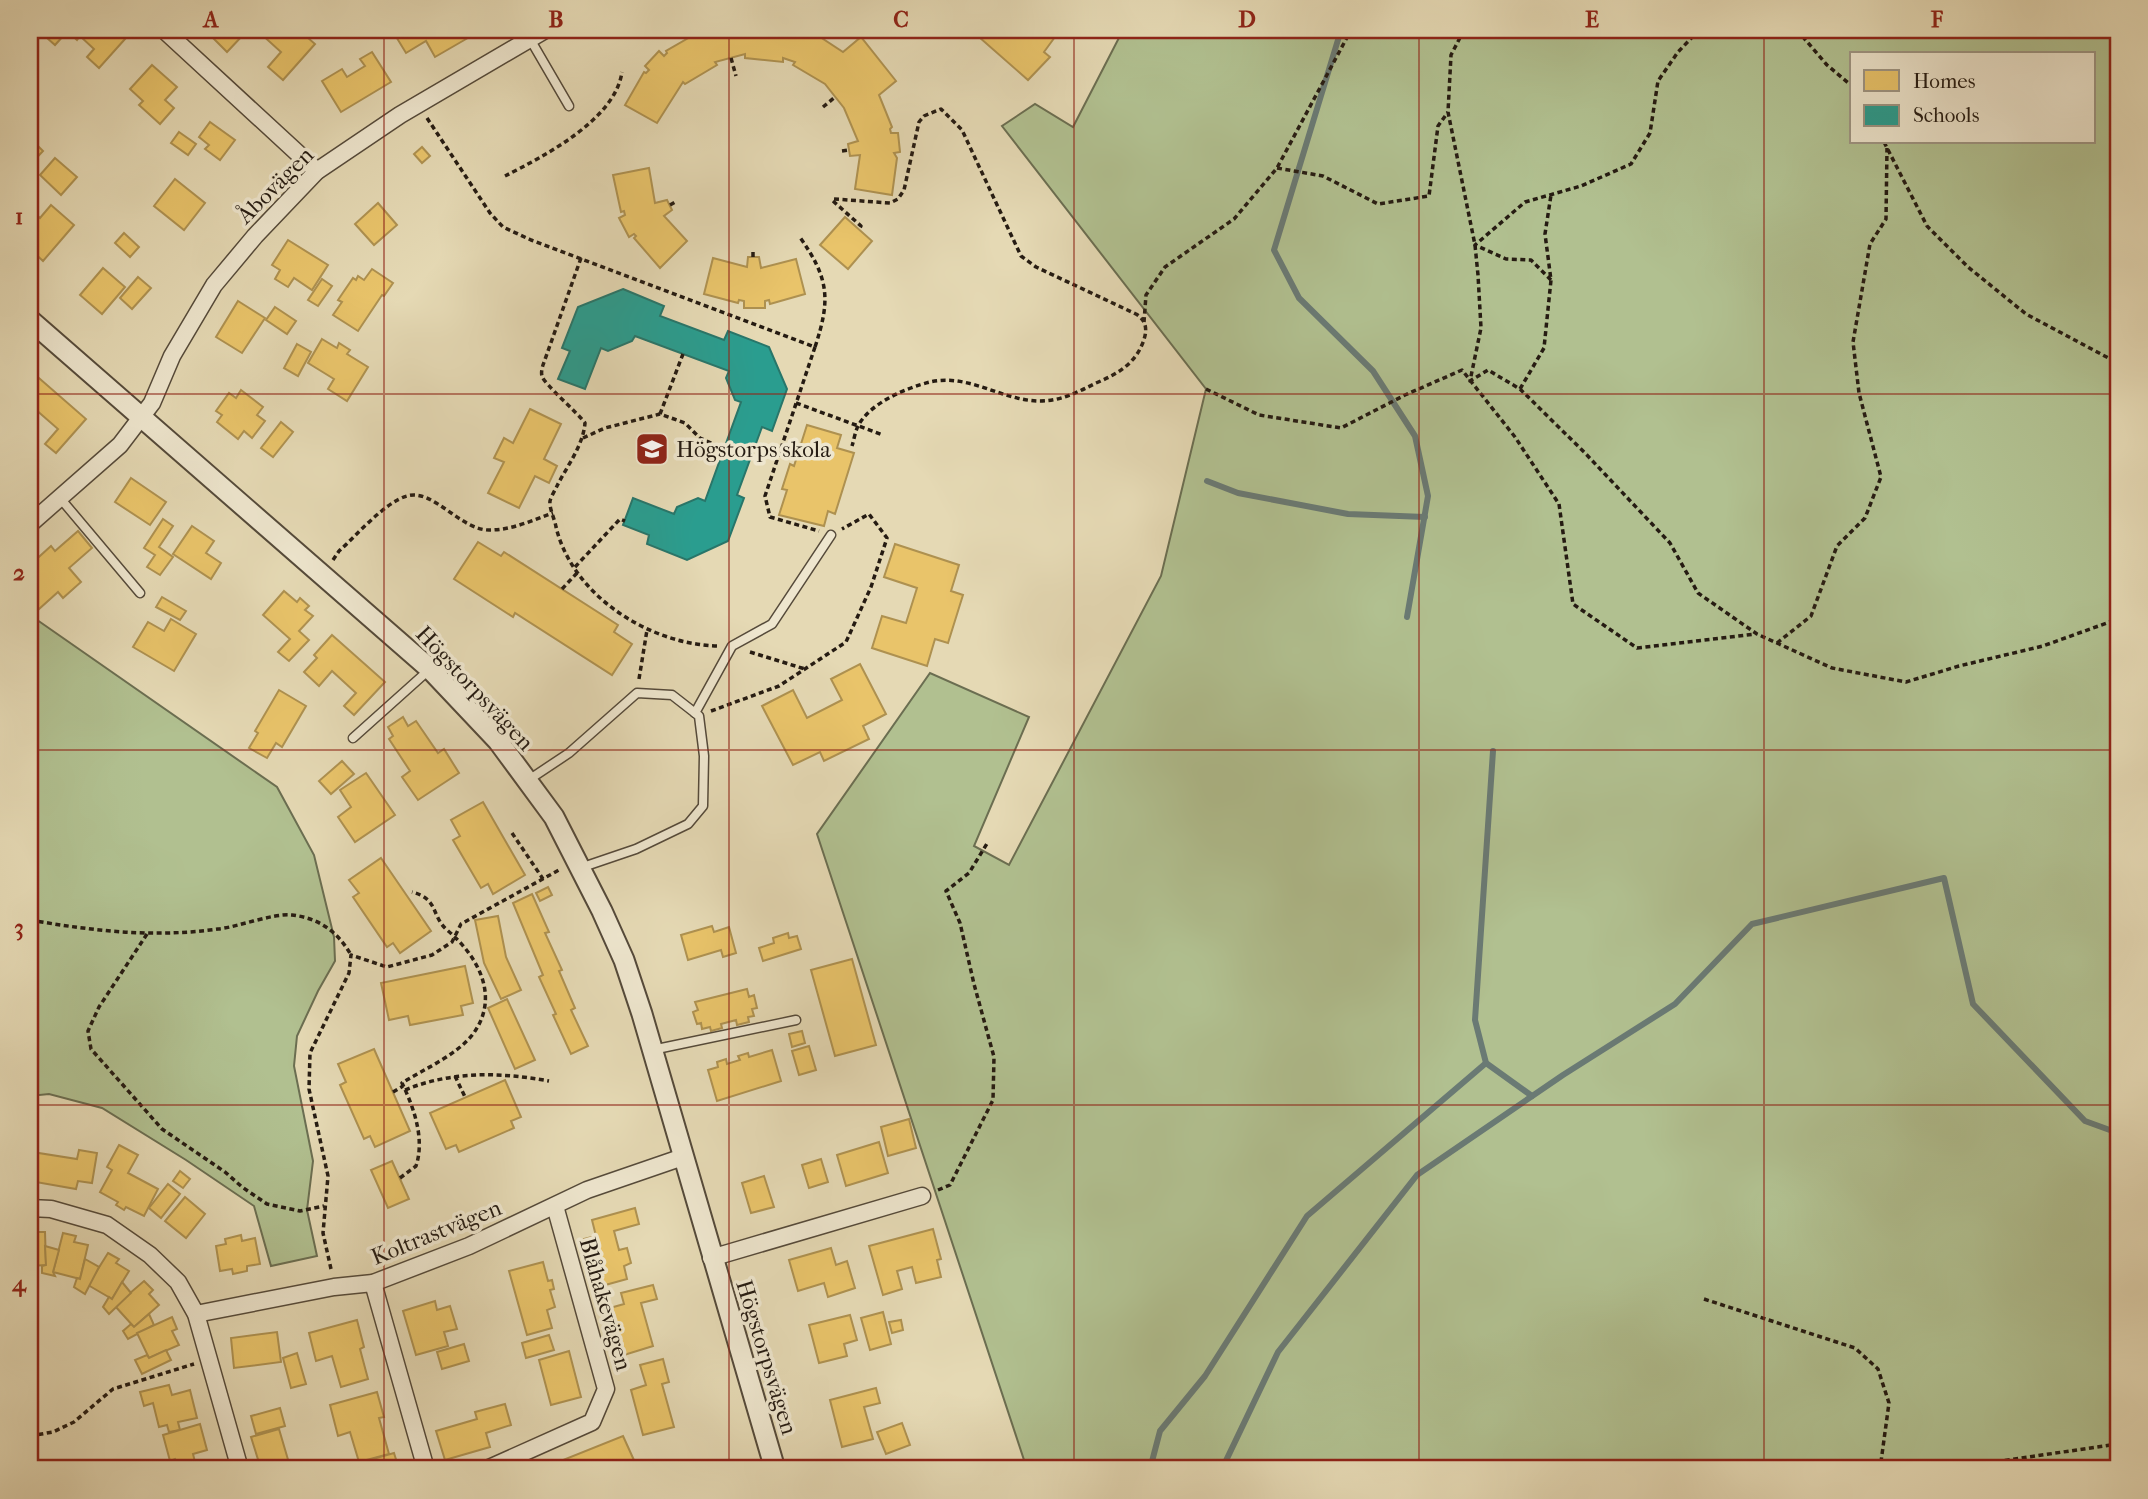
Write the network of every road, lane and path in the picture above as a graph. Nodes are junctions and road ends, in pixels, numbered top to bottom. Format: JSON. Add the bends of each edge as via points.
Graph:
{"nodes":[{"id":1,"x":164,"y":30,"type":"edge"},
{"id":2,"x":1351,"y":30,"type":"edge"},
{"id":3,"x":1464,"y":30,"type":"edge"},
{"id":4,"x":1699,"y":30,"type":"edge"},
{"id":5,"x":1797,"y":30,"type":"edge"},
{"id":6,"x":538,"y":33,"type":"edge"},
{"id":7,"x":731,"y":58,"type":"dead end"},
{"id":8,"x":622,"y":72,"type":"dead end"},
{"id":9,"x":736,"y":76,"type":"dead end"},
{"id":10,"x":1850,"y":84,"type":"edge"},
{"id":11,"x":835,"y":97,"type":"dead end"},
{"id":12,"x":418,"y":105,"type":"junction"},
{"id":13,"x":569,"y":106,"type":"dead end"},
{"id":14,"x":823,"y":107,"type":"dead end"},
{"id":15,"x":1448,"y":112,"type":"junction"},
{"id":16,"x":1885,"y":144,"type":"edge"},
{"id":17,"x":1886,"y":148,"type":"junction"},
{"id":18,"x":849,"y":150,"type":"dead end"},
{"id":19,"x":842,"y":151,"type":"dead end"},
{"id":20,"x":1276,"y":168,"type":"junction"},
{"id":21,"x":317,"y":171,"type":"junction"},
{"id":22,"x":505,"y":176,"type":"dead end"},
{"id":23,"x":1551,"y":195,"type":"junction"},
{"id":24,"x":677,"y":201,"type":"dead end"},
{"id":25,"x":670,"y":205,"type":"dead end"},
{"id":26,"x":859,"y":229,"type":"dead end"},
{"id":27,"x":799,"y":236,"type":"dead end"},
{"id":28,"x":1475,"y":245,"type":"junction"},
{"id":29,"x":753,"y":250,"type":"dead end"},
{"id":30,"x":753,"y":257,"type":"dead end"},
{"id":31,"x":581,"y":258,"type":"junction"},
{"id":32,"x":1551,"y":280,"type":"junction"},
{"id":33,"x":30,"y":320,"type":"edge"},
{"id":34,"x":1144,"y":321,"type":"junction"},
{"id":35,"x":815,"y":347,"type":"junction"},
{"id":36,"x":682,"y":354,"type":"dead end"},
{"id":37,"x":2118,"y":360,"type":"edge"},
{"id":38,"x":1470,"y":381,"type":"junction"},
{"id":39,"x":1206,"y":389,"type":"dead end"},
{"id":40,"x":1520,"y":389,"type":"junction"},
{"id":41,"x":796,"y":403,"type":"junction"},
{"id":42,"x":660,"y":414,"type":"junction"},
{"id":43,"x":142,"y":418,"type":"junction"},
{"id":44,"x":858,"y":426,"type":"junction"},
{"id":45,"x":883,"y":435,"type":"dead end"},
{"id":46,"x":583,"y":438,"type":"junction"},
{"id":47,"x":852,"y":446,"type":"dead end"},
{"id":48,"x":724,"y":449,"type":"dead end"},
{"id":49,"x":60,"y":498,"type":"junction"},
{"id":50,"x":553,"y":513,"type":"junction"},
{"id":51,"x":625,"y":520,"type":"dead end"},
{"id":52,"x":30,"y":524,"type":"edge"},
{"id":53,"x":831,"y":535,"type":"junction"},
{"id":54,"x":330,"y":564,"type":"dead end"},
{"id":55,"x":576,"y":570,"type":"junction"},
{"id":56,"x":562,"y":589,"type":"dead end"},
{"id":57,"x":140,"y":593,"type":"dead end"},
{"id":58,"x":2118,"y":620,"type":"edge"},
{"id":59,"x":648,"y":630,"type":"junction"},
{"id":60,"x":1757,"y":634,"type":"junction"},
{"id":61,"x":1777,"y":643,"type":"junction"},
{"id":62,"x":732,"y":646,"type":"junction"},
{"id":63,"x":430,"y":669,"type":"junction"},
{"id":64,"x":805,"y":669,"type":"junction"},
{"id":65,"x":637,"y":693,"type":"junction"},
{"id":66,"x":697,"y":714,"type":"junction"},
{"id":67,"x":353,"y":738,"type":"dead end"},
{"id":68,"x":527,"y":780,"type":"junction"},
{"id":69,"x":512,"y":833,"type":"dead end"},
{"id":70,"x":988,"y":842,"type":"dead end"},
{"id":71,"x":578,"y":864,"type":"junction"},
{"id":72,"x":543,"y":878,"type":"junction"},
{"id":73,"x":412,"y":892,"type":"dead end"},
{"id":74,"x":30,"y":920,"type":"edge"},
{"id":75,"x":147,"y":934,"type":"junction"},
{"id":76,"x":455,"y":936,"type":"junction"},
{"id":77,"x":351,"y":955,"type":"junction"},
{"id":78,"x":796,"y":1020,"type":"dead end"},
{"id":79,"x":652,"y":1050,"type":"junction"},
{"id":80,"x":455,"y":1076,"type":"junction"},
{"id":81,"x":549,"y":1081,"type":"dead end"},
{"id":82,"x":404,"y":1088,"type":"junction"},
{"id":83,"x":393,"y":1092,"type":"dead end"},
{"id":84,"x":465,"y":1097,"type":"dead end"},
{"id":85,"x":683,"y":1157,"type":"junction"},
{"id":86,"x":400,"y":1178,"type":"dead end"},
{"id":87,"x":922,"y":1196,"type":"joint"},
{"id":88,"x":324,"y":1206,"type":"junction"},
{"id":89,"x":555,"y":1206,"type":"junction"},
{"id":90,"x":30,"y":1209,"type":"edge"},
{"id":91,"x":711,"y":1258,"type":"junction"},
{"id":92,"x":373,"y":1283,"type":"junction"},
{"id":93,"x":334,"y":1287,"type":"junction"},
{"id":94,"x":1704,"y":1298,"type":"dead end"},
{"id":95,"x":196,"y":1314,"type":"junction"},
{"id":96,"x":209,"y":1359,"type":"junction"},
{"id":97,"x":30,"y":1436,"type":"edge"},
{"id":98,"x":2118,"y":1444,"type":"edge"},
{"id":99,"x":240,"y":1469,"type":"edge"},
{"id":100,"x":426,"y":1469,"type":"edge"},
{"id":101,"x":487,"y":1469,"type":"edge"},
{"id":102,"x":775,"y":1469,"type":"edge"},
{"id":103,"x":1880,"y":1469,"type":"edge"},
{"id":104,"x":1972,"y":1469,"type":"edge"}],
"edges":[{"from":1,"to":21,"type":"street"},
{"from":2,"to":20,"type":"path"},
{"from":3,"to":15,"type":"path","via":[[1451,55]]},
{"from":4,"to":23,"type":"path","via":[[1658,80],[1650,132],[1631,164]]},
{"from":5,"to":10,"type":"path"},
{"from":6,"to":12,"type":"street","name":"Åbovägen"},
{"from":6,"to":13,"type":"lane"},
{"from":7,"to":9,"type":"path"},
{"from":8,"to":22,"type":"path","via":[[612,96],[591,122],[558,148]]},
{"from":11,"to":14,"type":"path"},
{"from":12,"to":21,"type":"street","name":"Åbovägen"},
{"from":12,"to":31,"type":"path","via":[[481,202],[503,227]]},
{"from":15,"to":20,"type":"path","via":[[1438,126],[1429,196],[1378,204],[1323,176]]},
{"from":15,"to":28,"type":"path"},
{"from":16,"to":17,"type":"path"},
{"from":17,"to":37,"type":"path","via":[[1927,226],[1968,267],[2026,314]]},
{"from":17,"to":61,"type":"path","via":[[1885,219],[1870,244],[1853,342],[1859,393],[1881,477],[1865,518],[1838,545],[1811,616]]},
{"from":18,"to":19,"type":"path"},
{"from":20,"to":34,"type":"path","via":[[1234,219],[1165,267],[1146,295]]},
{"from":21,"to":43,"type":"street","name":"Åbovägen","via":[[214,285]]},
{"from":23,"to":28,"type":"path","via":[[1525,202]]},
{"from":23,"to":32,"type":"path","via":[[1545,234]]},
{"from":24,"to":25,"type":"path"},
{"from":26,"to":34,"type":"path","via":[[833,200],[890,203],[898,198],[904,191],[919,122],[941,109],[962,130],[1021,256]]},
{"from":27,"to":35,"type":"path","via":[[822,274],[823,324]]},
{"from":28,"to":32,"type":"path","via":[[1506,259],[1531,261]]},
{"from":28,"to":38,"type":"path","via":[[1481,328]]},
{"from":29,"to":30,"type":"path"},
{"from":31,"to":35,"type":"path"},
{"from":31,"to":46,"type":"path","via":[[541,375],[585,423]]},
{"from":32,"to":40,"type":"path","via":[[1544,348]]},
{"from":33,"to":43,"type":"street","name":"Högstorpsvägen"},
{"from":34,"to":44,"type":"path","via":[[1141,346],[1130,364],[1065,398],[1023,400],[976,384],[932,382],[870,410]]},
{"from":35,"to":41,"type":"path"},
{"from":36,"to":42,"type":"path"},
{"from":38,"to":39,"type":"path","via":[[1462,370],[1341,428],[1259,415]]},
{"from":38,"to":40,"type":"path","via":[[1488,370]]},
{"from":38,"to":60,"type":"path","via":[[1515,437],[1559,504],[1573,604],[1637,648]]},
{"from":40,"to":60,"type":"path","via":[[1670,543],[1698,593]]},
{"from":41,"to":44,"type":"path"},
{"from":41,"to":53,"type":"path","via":[[765,496],[770,517]]},
{"from":42,"to":46,"type":"path"},
{"from":42,"to":48,"type":"path","via":[[685,423],[700,438]]},
{"from":43,"to":49,"type":"street","name":"Åbovägen","via":[[120,445]]},
{"from":43,"to":63,"type":"street","name":"Högstorpsvägen"},
{"from":44,"to":45,"type":"path"},
{"from":44,"to":47,"type":"path"},
{"from":46,"to":50,"type":"path","via":[[550,502]]},
{"from":49,"to":52,"type":"street","name":"Åbovägen"},
{"from":49,"to":57,"type":"lane"},
{"from":50,"to":54,"type":"path","via":[[487,531],[420,494],[406,496],[390,505]]},
{"from":50,"to":55,"type":"path","via":[[559,539]]},
{"from":51,"to":55,"type":"path","via":[[620,519]]},
{"from":53,"to":62,"type":"lane","via":[[772,624]]},
{"from":53,"to":64,"type":"path","via":[[869,514],[887,538],[846,642]]},
{"from":55,"to":56,"type":"path"},
{"from":55,"to":59,"type":"path","via":[[611,607]]},
{"from":58,"to":61,"type":"path","via":[[2043,646],[1906,682],[1832,668]]},
{"from":59,"to":62,"type":"path","via":[[696,645]]},
{"from":59,"to":65,"type":"path"},
{"from":60,"to":61,"type":"path"},
{"from":62,"to":64,"type":"path"},
{"from":62,"to":66,"type":"lane"},
{"from":63,"to":67,"type":"lane"},
{"from":63,"to":68,"type":"street","name":"Högstorpsvägen","via":[[498,741]]},
{"from":64,"to":66,"type":"path","via":[[779,686]]},
{"from":65,"to":66,"type":"lane","via":[[672,695]]},
{"from":65,"to":68,"type":"lane","via":[[569,753]]},
{"from":66,"to":71,"type":"lane","via":[[704,755],[704,806],[688,824],[636,849]]},
{"from":68,"to":71,"type":"street","name":"Högstorpsvägen","via":[[554,817]]},
{"from":69,"to":72,"type":"path"},
{"from":70,"to":87,"type":"path","via":[[969,873],[946,891],[960,923],[994,1057],[993,1100],[950,1185]]},
{"from":71,"to":72,"type":"path"},
{"from":71,"to":79,"type":"street","name":"Högstorpsvägen","via":[[624,960]]},
{"from":72,"to":76,"type":"path","via":[[461,924]]},
{"from":73,"to":76,"type":"path","via":[[432,903],[443,926]]},
{"from":74,"to":75,"type":"path"},
{"from":75,"to":77,"type":"path","via":[[219,929],[290,915],[329,927]]},
{"from":75,"to":88,"type":"path","via":[[99,1007],[88,1031],[92,1049],[162,1129],[242,1187],[267,1203],[300,1211]]},
{"from":76,"to":77,"type":"path","via":[[432,955],[387,967]]},
{"from":76,"to":82,"type":"path","via":[[483,975],[486,989],[480,1021],[473,1035],[402,1083]]},
{"from":77,"to":88,"type":"path","via":[[349,973],[310,1053],[309,1089],[328,1176]]},
{"from":78,"to":79,"type":"lane"},
{"from":79,"to":85,"type":"street","name":"Högstorpsvägen"},
{"from":80,"to":81,"type":"path","via":[[512,1075]]},
{"from":80,"to":82,"type":"path"},
{"from":80,"to":84,"type":"path"},
{"from":82,"to":83,"type":"path"},
{"from":82,"to":86,"type":"path","via":[[418,1131],[420,1155],[416,1166]]},
{"from":85,"to":89,"type":"street","name":"Koltrastvägen","via":[[587,1190]]},
{"from":85,"to":91,"type":"street","name":"Högstorpsvägen"},
{"from":87,"to":91,"type":"street","name":"Högstorpsvägen"},
{"from":88,"to":93,"type":"path","via":[[323,1233]]},
{"from":89,"to":92,"type":"street","name":"Koltrastvägen"},
{"from":89,"to":101,"type":"street","name":"Blåhakevägen","via":[[606,1390],[593,1422]]},
{"from":90,"to":95,"type":"street","via":[[51,1209],[107,1225],[178,1282]]},
{"from":91,"to":102,"type":"street","name":"Högstorpsvägen"},
{"from":92,"to":93,"type":"street","name":"Koltrastvägen"},
{"from":92,"to":100,"type":"street"},
{"from":93,"to":95,"type":"street","name":"Koltrastvägen"},
{"from":94,"to":103,"type":"path","via":[[1855,1348],[1878,1369],[1889,1403]]},
{"from":95,"to":96,"type":"street"},
{"from":96,"to":97,"type":"path","via":[[113,1389],[74,1422]]},
{"from":96,"to":99,"type":"street"},
{"from":98,"to":104,"type":"path"}]}
